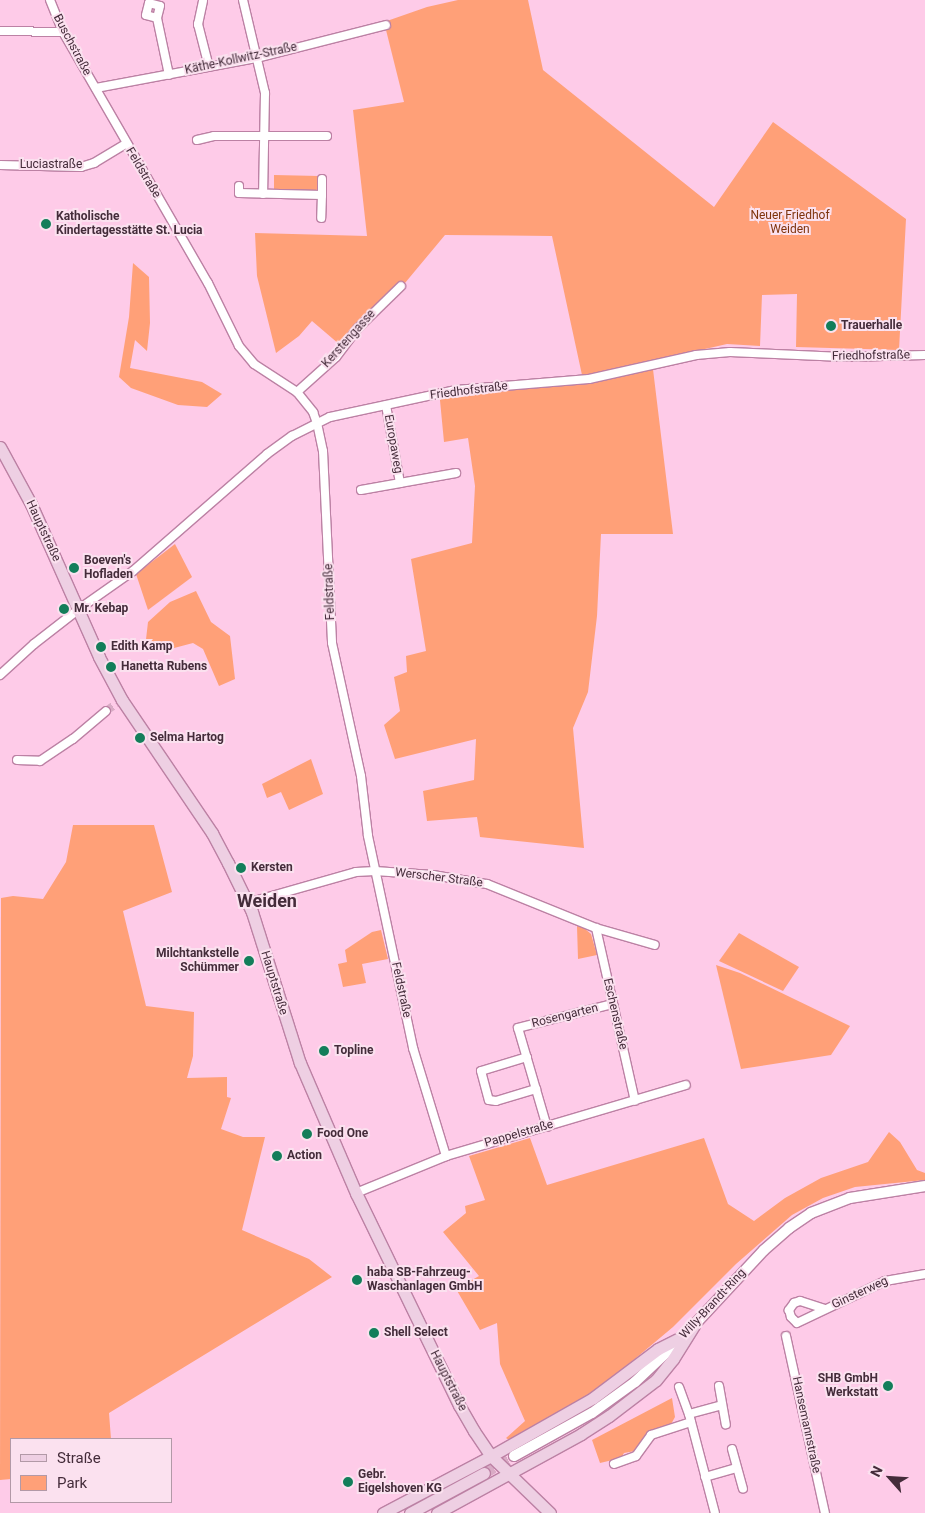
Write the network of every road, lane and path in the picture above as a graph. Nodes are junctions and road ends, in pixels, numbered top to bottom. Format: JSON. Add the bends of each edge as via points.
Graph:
{"nodes":[{"id":1,"x":50,"y":0,"type":"edge"},
{"id":2,"x":243,"y":0,"type":"edge"},
{"id":3,"x":204,"y":1,"type":"edge"},
{"id":4,"x":157,"y":18,"type":"dead end"},
{"id":5,"x":386,"y":25,"type":"dead end"},
{"id":6,"x":0,"y":31,"type":"edge"},
{"id":7,"x":63,"y":32,"type":"junction"},
{"id":8,"x":257,"y":58,"type":"junction"},
{"id":9,"x":209,"y":67,"type":"junction"},
{"id":10,"x":169,"y":75,"type":"junction"},
{"id":11,"x":96,"y":88,"type":"junction"},
{"id":12,"x":327,"y":136,"type":"dead end"},
{"id":13,"x":264,"y":137,"type":"junction"},
{"id":14,"x":197,"y":140,"type":"dead end"},
{"id":15,"x":126,"y":144,"type":"junction"},
{"id":16,"x":0,"y":165,"type":"edge"},
{"id":17,"x":322,"y":178,"type":"dead end"},
{"id":18,"x":239,"y":186,"type":"dead end"},
{"id":19,"x":263,"y":194,"type":"junction"},
{"id":20,"x":322,"y":195,"type":"junction"},
{"id":21,"x":322,"y":218,"type":"dead end"},
{"id":22,"x":401,"y":286,"type":"dead end"},
{"id":23,"x":925,"y":355,"type":"edge"},
{"id":24,"x":297,"y":392,"type":"junction"},
{"id":25,"x":386,"y":405,"type":"junction"},
{"id":26,"x":317,"y":423,"type":"junction"},
{"id":27,"x":0,"y":447,"type":"edge"},
{"id":28,"x":456,"y":473,"type":"dead end"},
{"id":29,"x":400,"y":483,"type":"junction"},
{"id":30,"x":361,"y":490,"type":"dead end"},
{"id":31,"x":79,"y":609,"type":"junction"},
{"id":32,"x":0,"y":675,"type":"edge"},
{"id":33,"x":106,"y":711,"type":"tunnel mouth"},
{"id":34,"x":17,"y":760,"type":"dead end"},
{"id":35,"x":375,"y":871,"type":"junction"},
{"id":36,"x":247,"y":903,"type":"junction"},
{"id":37,"x":596,"y":928,"type":"junction"},
{"id":38,"x":655,"y":945,"type":"dead end"},
{"id":39,"x":613,"y":1004,"type":"junction"},
{"id":40,"x":527,"y":1057,"type":"junction"},
{"id":41,"x":686,"y":1085,"type":"dead end"},
{"id":42,"x":536,"y":1089,"type":"junction"},
{"id":43,"x":635,"y":1101,"type":"junction"},
{"id":44,"x":547,"y":1127,"type":"junction"},
{"id":45,"x":446,"y":1156,"type":"junction"},
{"id":46,"x":925,"y":1186,"type":"edge"},
{"id":47,"x":356,"y":1193,"type":"junction"},
{"id":48,"x":925,"y":1274,"type":"edge"},
{"id":49,"x":825,"y":1310,"type":"dead end"},
{"id":50,"x":694,"y":1325,"type":"junction"},
{"id":51,"x":684,"y":1336,"type":"junction"},
{"id":52,"x":786,"y":1336,"type":"dead end"},
{"id":53,"x":719,"y":1386,"type":"dead end"},
{"id":54,"x":679,"y":1387,"type":"dead end"},
{"id":55,"x":722,"y":1405,"type":"junction"},
{"id":56,"x":689,"y":1414,"type":"junction"},
{"id":57,"x":691,"y":1422,"type":"junction"},
{"id":58,"x":726,"y":1424,"type":"dead end"},
{"id":59,"x":732,"y":1449,"type":"dead end"},
{"id":60,"x":492,"y":1456,"type":"junction"},
{"id":61,"x":514,"y":1456,"type":"tunnel mouth"},
{"id":62,"x":614,"y":1464,"type":"dead end"},
{"id":63,"x":737,"y":1468,"type":"junction"},
{"id":64,"x":508,"y":1472,"type":"junction"},
{"id":65,"x":484,"y":1473,"type":"tunnel mouth"},
{"id":66,"x":705,"y":1477,"type":"junction"},
{"id":67,"x":743,"y":1489,"type":"dead end"},
{"id":68,"x":384,"y":1513,"type":"edge"},
{"id":69,"x":410,"y":1513,"type":"edge"},
{"id":70,"x":437,"y":1513,"type":"edge"},
{"id":71,"x":550,"y":1513,"type":"edge"},
{"id":72,"x":715,"y":1513,"type":"edge"},
{"id":73,"x":826,"y":1513,"type":"edge"}],
"edges":[{"from":1,"to":7,"type":"street","name":"Buschstraße"},
{"from":2,"to":8,"type":"street"},
{"from":3,"to":9,"type":"street","via":[[198,24]]},
{"from":4,"to":10,"type":"street"},
{"from":5,"to":8,"type":"street","name":"Käthe-Kollwitz-Straße"},
{"from":6,"to":7,"type":"street"},
{"from":7,"to":11,"type":"street","name":"Buschstraße"},
{"from":8,"to":9,"type":"street","name":"Käthe-Kollwitz-Straße"},
{"from":8,"to":13,"type":"street","via":[[265,93]]},
{"from":9,"to":10,"type":"street","name":"Käthe-Kollwitz-Straße"},
{"from":10,"to":11,"type":"street","name":"Käthe-Kollwitz-Straße"},
{"from":11,"to":15,"type":"street","name":"Feldstraße"},
{"from":12,"to":13,"type":"street"},
{"from":13,"to":14,"type":"street","via":[[214,136]]},
{"from":13,"to":19,"type":"street"},
{"from":15,"to":16,"type":"street","name":"Luciastraße","via":[[81,167]]},
{"from":15,"to":24,"type":"street","name":"Feldstraße","via":[[208,283],[239,346],[254,364]]},
{"from":17,"to":20,"type":"street"},
{"from":18,"to":19,"type":"street","via":[[239,193]]},
{"from":19,"to":20,"type":"street"},
{"from":20,"to":21,"type":"street"},
{"from":22,"to":24,"type":"street","name":"Kerstengasse","via":[[361,324],[336,357]]},
{"from":23,"to":25,"type":"street","name":"Friedhofstraße","via":[[843,357],[730,352],[696,355],[589,379],[456,390]]},
{"from":24,"to":26,"type":"street","name":"Feldstraße","via":[[313,412]]},
{"from":25,"to":26,"type":"street","name":"Friedhofstraße","via":[[330,417]]},
{"from":25,"to":29,"type":"street","name":"Europaweg"},
{"from":26,"to":31,"type":"street","name":"Friedhofstraße","via":[[267,454],[133,570]]},
{"from":26,"to":35,"type":"street","name":"Feldstraße","via":[[323,451],[332,643],[361,776]]},
{"from":27,"to":31,"type":"main road","name":"Hauptstraße","via":[[31,504]]},
{"from":28,"to":29,"type":"street","name":"Europaweg"},
{"from":29,"to":30,"type":"street","name":"Europaweg"},
{"from":31,"to":32,"type":"street","name":"Friedhofstraße"},
{"from":31,"to":36,"type":"main road","name":"Hauptstraße","via":[[119,702],[212,833]]},
{"from":33,"to":34,"type":"street","via":[[40,761]]},
{"from":35,"to":36,"type":"street","name":"Werscher Straße","via":[[340,875]]},
{"from":35,"to":37,"type":"street","name":"Werscher Straße","via":[[433,875],[487,884]]},
{"from":35,"to":45,"type":"street","name":"Feldstraße","via":[[413,1048]]},
{"from":36,"to":47,"type":"main road","name":"Hauptstraße","via":[[300,1063]]},
{"from":37,"to":38,"type":"street","name":"Werscher Straße"},
{"from":37,"to":39,"type":"street","name":"Eschenstraße"},
{"from":39,"to":40,"type":"street","name":"Rosengarten","via":[[518,1028]]},
{"from":39,"to":43,"type":"street","name":"Eschenstraße"},
{"from":40,"to":42,"type":"street","name":"Rosengarten"},
{"from":40,"to":42,"type":"street","via":[[481,1070],[489,1100],[496,1101]]},
{"from":41,"to":43,"type":"street","name":"Pappelstraße"},
{"from":42,"to":44,"type":"street","name":"Rosengarten"},
{"from":43,"to":44,"type":"street","name":"Pappelstraße"},
{"from":44,"to":45,"type":"street","name":"Pappelstraße"},
{"from":45,"to":47,"type":"street","name":"Pappelstraße"},
{"from":46,"to":50,"type":"street","name":"Willy-Brandt-Ring","via":[[850,1198],[811,1213],[764,1250]]},
{"from":47,"to":60,"type":"main road","name":"Hauptstraße","via":[[459,1405]]},
{"from":48,"to":49,"type":"street","name":"Ginsterweg","via":[[885,1281]]},
{"from":50,"to":51,"type":"street","name":"Willy-Brandt-Ring"},
{"from":50,"to":64,"type":"main road","via":[[665,1370],[638,1395],[581,1434]]},
{"from":51,"to":60,"type":"main road","via":[[658,1349],[593,1398]]},
{"from":51,"to":61,"type":"street","name":"Willy-Brandt-Ring","via":[[607,1403]]},
{"from":52,"to":73,"type":"street","name":"Hansemannstraße"},
{"from":53,"to":55,"type":"street"},
{"from":54,"to":56,"type":"street"},
{"from":55,"to":56,"type":"street"},
{"from":55,"to":58,"type":"street"},
{"from":56,"to":57,"type":"street"},
{"from":57,"to":62,"type":"street","via":[[651,1434],[636,1456]]},
{"from":57,"to":66,"type":"street"},
{"from":59,"to":63,"type":"street"},
{"from":60,"to":64,"type":"main road","name":"Hauptstraße"},
{"from":60,"to":68,"type":"main road"},
{"from":63,"to":66,"type":"street"},
{"from":63,"to":67,"type":"street"},
{"from":64,"to":70,"type":"main road"},
{"from":64,"to":71,"type":"main road","name":"Hauptstraße"},
{"from":65,"to":69,"type":"main road"},
{"from":66,"to":72,"type":"street"}]}
